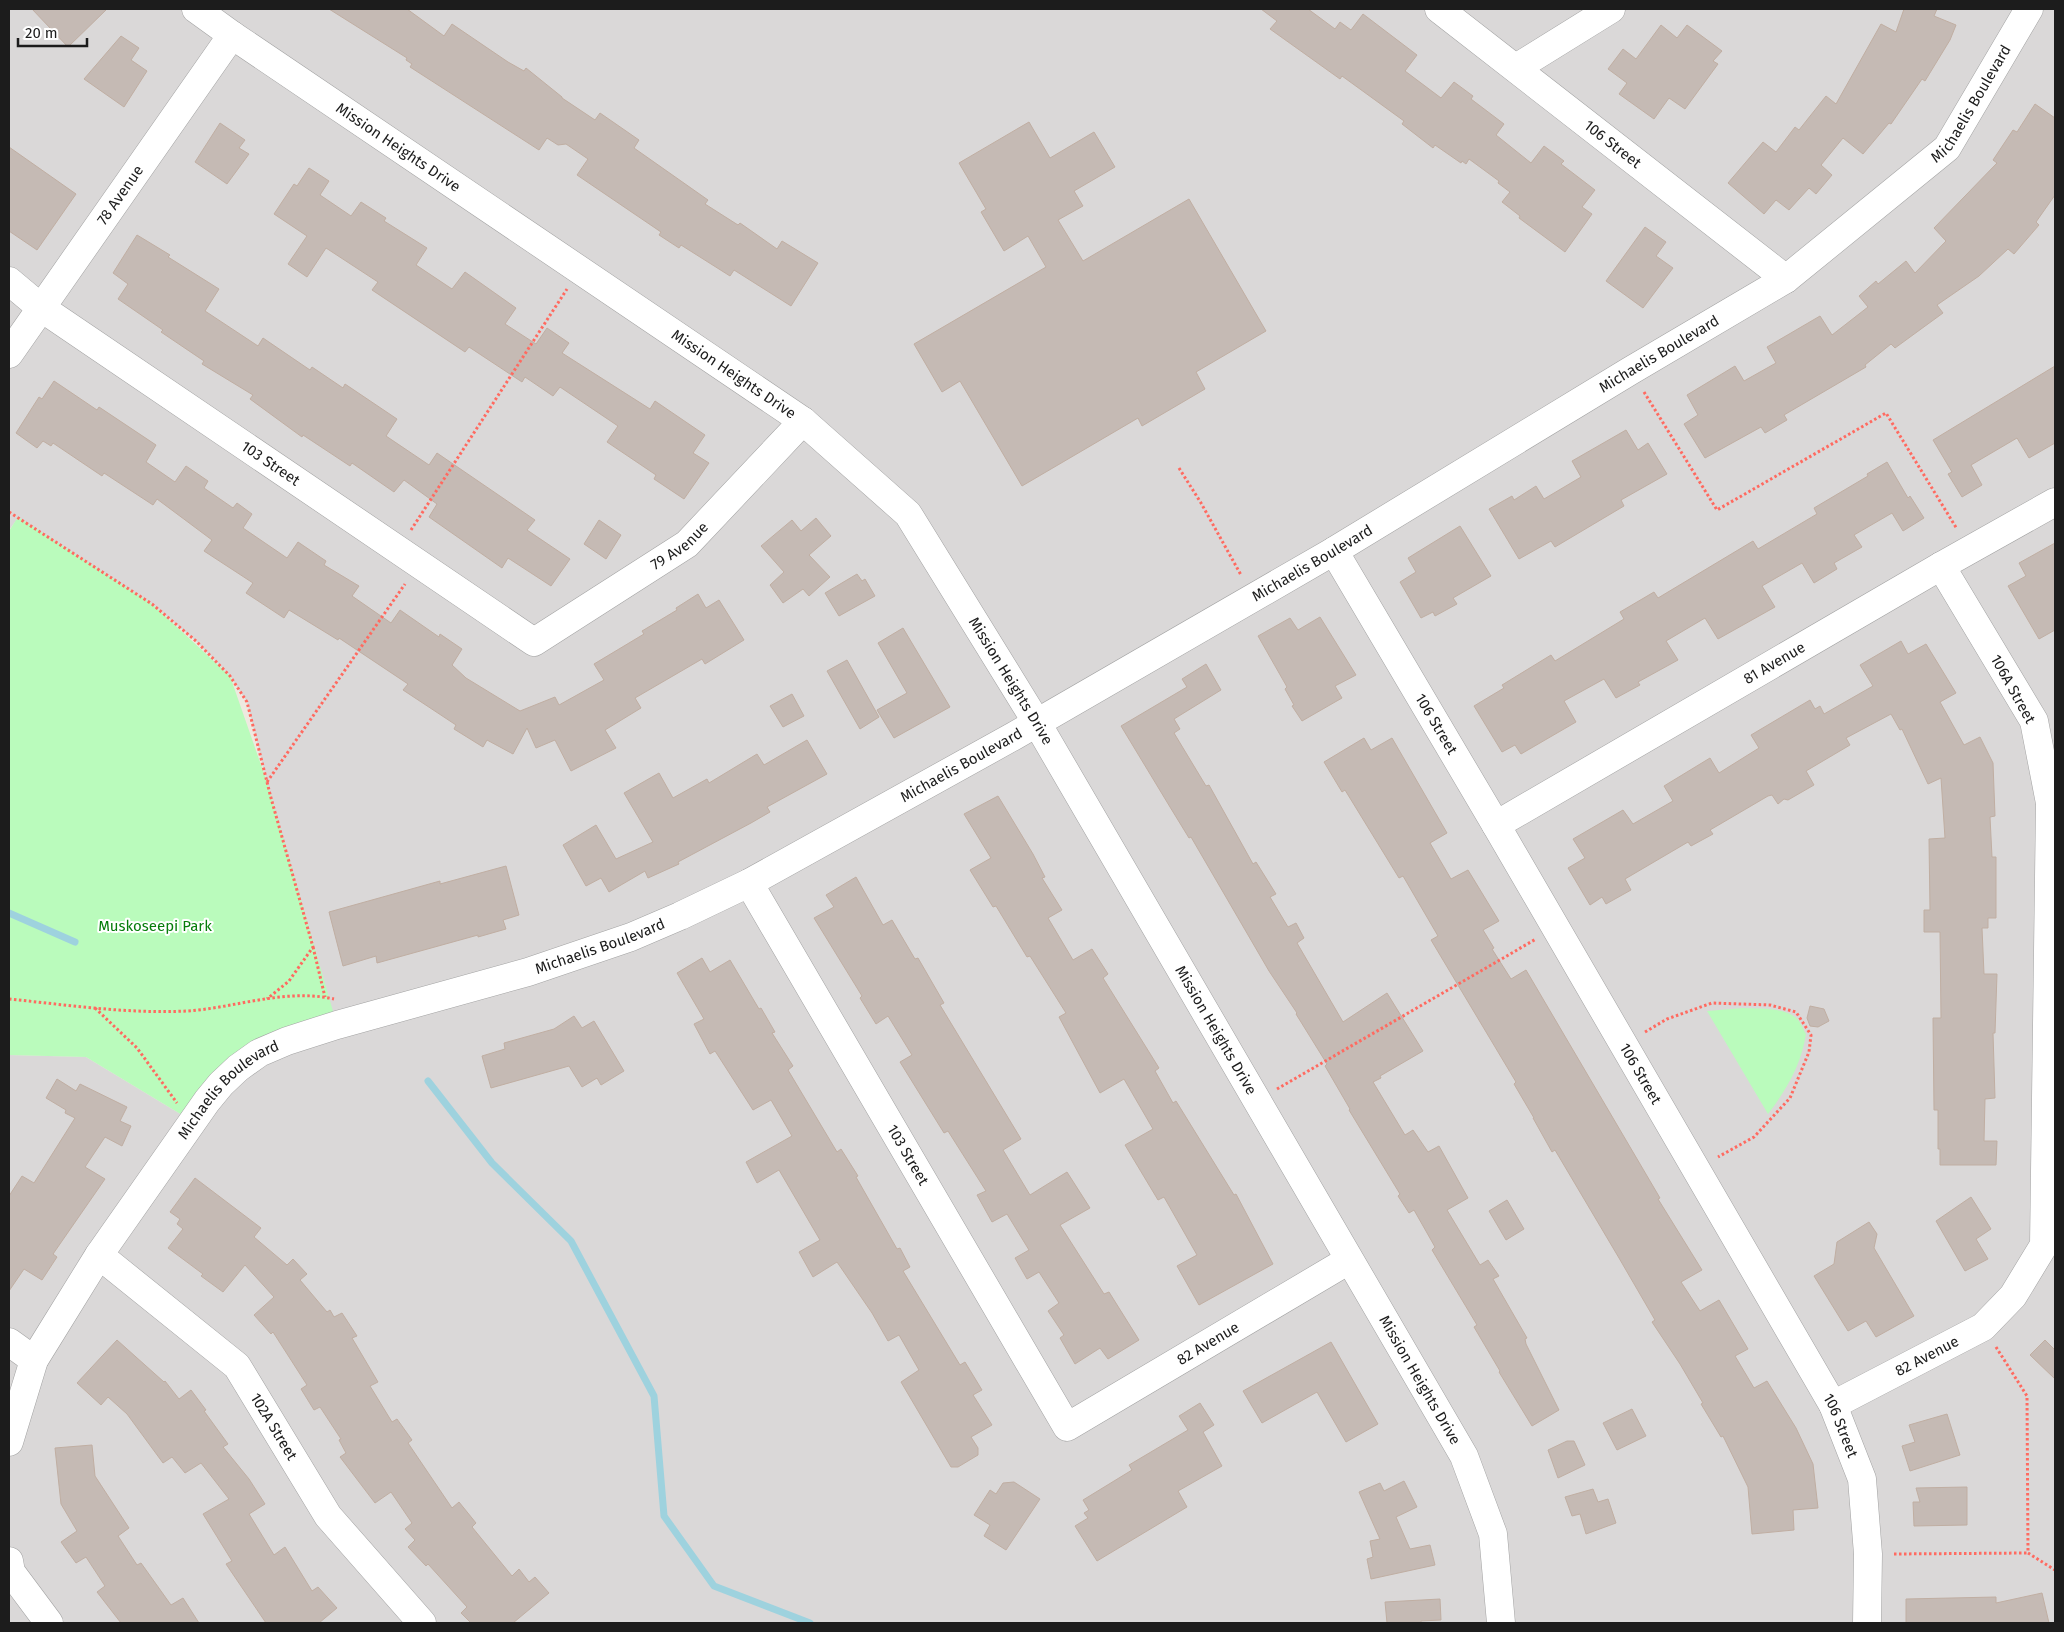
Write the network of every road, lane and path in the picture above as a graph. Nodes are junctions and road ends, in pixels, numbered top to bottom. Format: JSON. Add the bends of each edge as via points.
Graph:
{"nodes":[{"id":1,"x":196,"y":9,"type":"edge"},
{"id":2,"x":1439,"y":9,"type":"edge"},
{"id":3,"x":1611,"y":9,"type":"edge"},
{"id":4,"x":2029,"y":9,"type":"edge"},
{"id":5,"x":232,"y":35,"type":"junction"},
{"id":6,"x":1516,"y":68,"type":"junction"},
{"id":7,"x":579,"y":270,"type":"junction"},
{"id":8,"x":1786,"y":279,"type":"junction"},
{"id":9,"x":9,"y":282,"type":"edge"},
{"id":10,"x":40,"y":307,"type":"junction"},
{"id":11,"x":9,"y":354,"type":"edge"},
{"id":12,"x":1630,"y":371,"type":"junction"},
{"id":13,"x":803,"y":421,"type":"junction"},
{"id":14,"x":1179,"y":468,"type":"dead end"},
{"id":15,"x":2055,"y":502,"type":"edge"},
{"id":16,"x":9,"y":512,"type":"edge"},
{"id":17,"x":1960,"y":534,"type":"dead end"},
{"id":18,"x":1334,"y":551,"type":"junction"},
{"id":19,"x":409,"y":556,"type":"junction"},
{"id":20,"x":1941,"y":566,"type":"junction"},
{"id":21,"x":1241,"y":575,"type":"dead end"},
{"id":22,"x":534,"y":642,"type":"joint"},
{"id":23,"x":1037,"y":723,"type":"junction"},
{"id":24,"x":267,"y":782,"type":"junction"},
{"id":25,"x":1496,"y":825,"type":"junction"},
{"id":26,"x":749,"y":882,"type":"junction"},
{"id":27,"x":1556,"y":928,"type":"junction"},
{"id":28,"x":313,"y":947,"type":"junction"},
{"id":29,"x":325,"y":997,"type":"junction"},
{"id":30,"x":9,"y":999,"type":"edge"},
{"id":31,"x":267,"y":999,"type":"junction"},
{"id":32,"x":335,"y":999,"type":"dead end"},
{"id":33,"x":94,"y":1008,"type":"junction"},
{"id":34,"x":1624,"y":1046,"type":"junction"},
{"id":35,"x":1257,"y":1101,"type":"junction"},
{"id":36,"x":192,"y":1121,"type":"junction"},
{"id":37,"x":1696,"y":1170,"type":"junction"},
{"id":38,"x":99,"y":1255,"type":"junction"},
{"id":39,"x":1349,"y":1260,"type":"junction"},
{"id":40,"x":2013,"y":1296,"type":"joint"},
{"id":41,"x":1983,"y":1327,"type":"junction"},
{"id":42,"x":9,"y":1342,"type":"edge"},
{"id":43,"x":34,"y":1360,"type":"junction"},
{"id":44,"x":1833,"y":1405,"type":"junction"},
{"id":45,"x":1067,"y":1427,"type":"joint"},
{"id":46,"x":9,"y":1442,"type":"edge"},
{"id":47,"x":2028,"y":1553,"type":"junction"},
{"id":48,"x":1868,"y":1554,"type":"junction"},
{"id":49,"x":9,"y":1569,"type":"edge"},
{"id":50,"x":2055,"y":1570,"type":"edge"},
{"id":51,"x":49,"y":1623,"type":"edge"},
{"id":52,"x":422,"y":1623,"type":"edge"},
{"id":53,"x":1501,"y":1623,"type":"edge"},
{"id":54,"x":1867,"y":1623,"type":"edge"}],
"edges":[{"from":1,"to":5,"type":"street","name":"Mission Heights Drive"},
{"from":2,"to":6,"type":"street","name":"106 Street"},
{"from":3,"to":6,"type":"street"},
{"from":4,"to":8,"type":"street","name":"Michaelis Boulevard","via":[[1947,148]]},
{"from":5,"to":7,"type":"street","name":"Mission Heights Drive"},
{"from":5,"to":10,"type":"street","name":"78 Avenue"},
{"from":6,"to":8,"type":"street","name":"106 Street"},
{"from":7,"to":13,"type":"street","name":"Mission Heights Drive"},
{"from":7,"to":19,"type":"path"},
{"from":8,"to":12,"type":"street","name":"Michaelis Boulevard"},
{"from":9,"to":10,"type":"street","name":"103 Street"},
{"from":10,"to":11,"type":"street","name":"78 Avenue"},
{"from":10,"to":19,"type":"street","name":"103 Street"},
{"from":12,"to":17,"type":"path","via":[[1717,510],[1886,413]]},
{"from":12,"to":18,"type":"street","name":"Michaelis Boulevard"},
{"from":13,"to":22,"type":"street","name":"79 Avenue","via":[[687,544]]},
{"from":13,"to":23,"type":"street","name":"Mission Heights Drive","via":[[908,514]]},
{"from":14,"to":21,"type":"path"},
{"from":15,"to":20,"type":"street","name":"81 Avenue"},
{"from":16,"to":24,"type":"path","via":[[152,604],[196,641],[230,676],[247,702]]},
{"from":18,"to":23,"type":"street","name":"Michaelis Boulevard"},
{"from":18,"to":25,"type":"street","name":"106 Street"},
{"from":19,"to":22,"type":"street","name":"103 Street"},
{"from":19,"to":24,"type":"path"},
{"from":20,"to":25,"type":"street","name":"81 Avenue"},
{"from":20,"to":40,"type":"street","name":"106A Street","via":[[2034,721],[2050,803],[2044,1245]]},
{"from":23,"to":26,"type":"street","name":"Michaelis Boulevard"},
{"from":23,"to":35,"type":"street","name":"Mission Heights Drive"},
{"from":24,"to":28,"type":"path"},
{"from":25,"to":27,"type":"street","name":"106 Street"},
{"from":26,"to":36,"type":"street","name":"Michaelis Boulevard","via":[[680,916],[587,953],[336,1025],[259,1052],[221,1084]]},
{"from":26,"to":45,"type":"street","name":"103 Street"},
{"from":27,"to":34,"type":"street","name":"106 Street"},
{"from":27,"to":35,"type":"path"},
{"from":28,"to":29,"type":"path"},
{"from":28,"to":31,"type":"path","via":[[289,980]]},
{"from":29,"to":31,"type":"path","via":[[297,995]]},
{"from":29,"to":32,"type":"path"},
{"from":30,"to":33,"type":"path"},
{"from":31,"to":33,"type":"path","via":[[212,1010],[156,1012]]},
{"from":33,"to":36,"type":"path","via":[[137,1048]]},
{"from":34,"to":37,"type":"street","name":"106 Street"},
{"from":34,"to":37,"type":"path","via":[[1667,1019],[1712,1003],[1770,1004],[1796,1012],[1811,1035],[1809,1052],[1790,1098],[1754,1137]]},
{"from":35,"to":39,"type":"street","name":"Mission Heights Drive"},
{"from":36,"to":38,"type":"street","name":"Michaelis Boulevard"},
{"from":37,"to":44,"type":"street","name":"106 Street"},
{"from":38,"to":43,"type":"street","name":"Michaelis Boulevard"},
{"from":38,"to":52,"type":"street","name":"102A Street","via":[[238,1366],[328,1516]]},
{"from":39,"to":45,"type":"street","name":"82 Avenue"},
{"from":39,"to":53,"type":"street","name":"Mission Heights Drive","via":[[1464,1456],[1494,1534]]},
{"from":40,"to":41,"type":"street","name":"82 Avenue"},
{"from":41,"to":44,"type":"street","name":"82 Avenue"},
{"from":41,"to":47,"type":"path","via":[[2028,1396]]},
{"from":42,"to":43,"type":"street"},
{"from":43,"to":46,"type":"street","name":"Michaelis Boulevard"},
{"from":44,"to":48,"type":"street","name":"106 Street","via":[[1862,1480]]},
{"from":47,"to":48,"type":"path"},
{"from":47,"to":50,"type":"path"},
{"from":48,"to":54,"type":"street","name":"106 Street"},
{"from":49,"to":51,"type":"street"}]}
